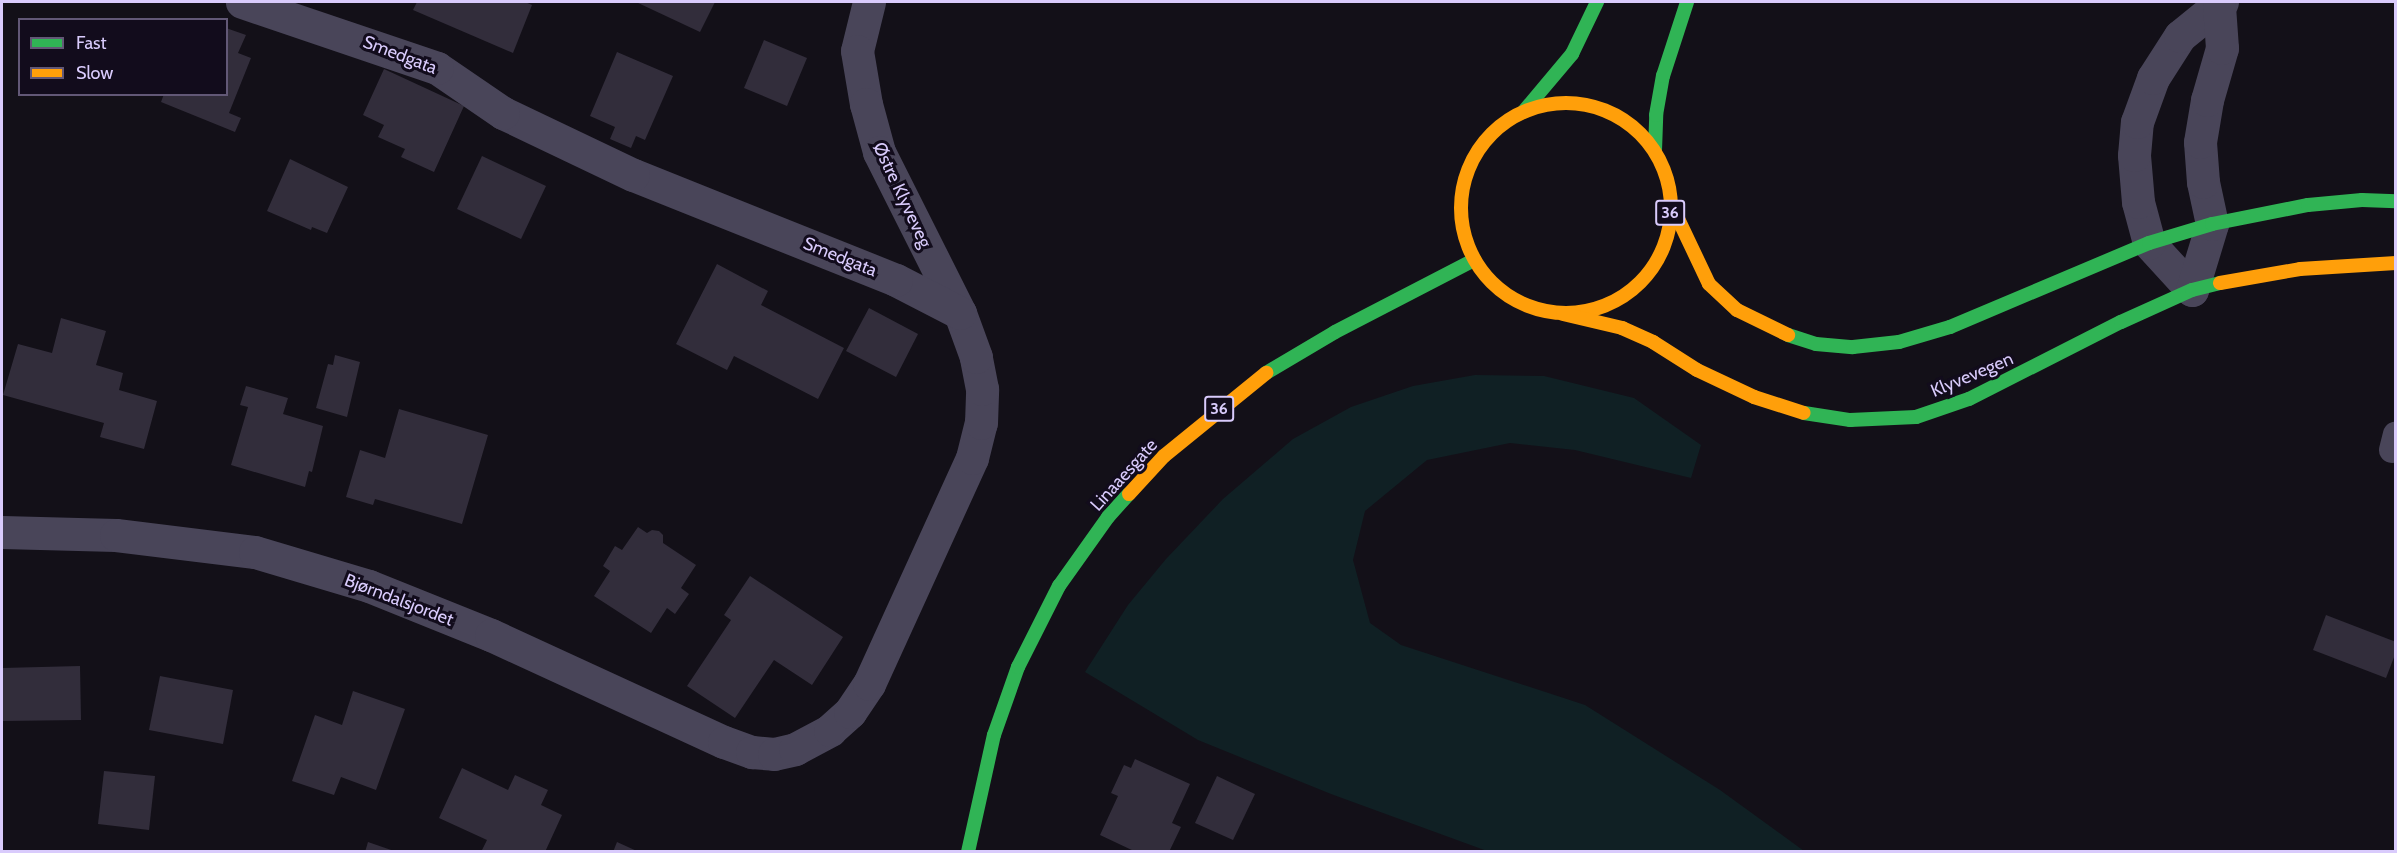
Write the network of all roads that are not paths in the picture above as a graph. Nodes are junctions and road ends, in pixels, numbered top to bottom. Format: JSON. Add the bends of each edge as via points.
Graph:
{"nodes":[{"id":1,"x":242,"y":2,"type":"edge"},
{"id":2,"x":1597,"y":2,"type":"edge"},
{"id":3,"x":1687,"y":2,"type":"edge"},
{"id":4,"x":864,"y":4,"type":"edge"},
{"id":5,"x":2221,"y":4,"type":"edge"},
{"id":6,"x":1524,"y":111,"type":"junction"},
{"id":7,"x":1655,"y":151,"type":"junction"},
{"id":8,"x":2396,"y":201,"type":"edge"},
{"id":9,"x":1671,"y":206,"type":"junction"},
{"id":10,"x":2212,"y":224,"type":"junction"},
{"id":11,"x":2149,"y":243,"type":"junction"},
{"id":12,"x":1474,"y":260,"type":"junction"},
{"id":13,"x":2396,"y":263,"type":"edge"},
{"id":14,"x":2192,"y":290,"type":"junction"},
{"id":15,"x":960,"y":313,"type":"junction"},
{"id":16,"x":1563,"y":314,"type":"junction"},
{"id":17,"x":2,"y":532,"type":"edge"},
{"id":18,"x":968,"y":852,"type":"edge"}],
"edges":[{"from":1,"to":15,"type":"street","name":"Smedgata","via":[[437,68],[503,112],[633,175],[896,280]]},
{"from":2,"to":6,"type":"main road","number":"36","via":[[1572,54]]},
{"from":3,"to":7,"type":"main road","number":"36","via":[[1663,76]]},
{"from":4,"to":15,"type":"street","name":"Østre Klyveveg","via":[[857,51],[879,152]]},
{"from":5,"to":10,"type":"street","via":[[2222,48],[2200,142]]},
{"from":5,"to":11,"type":"street","via":[[2180,36],[2153,78],[2137,122],[2134,155],[2138,202]]},
{"from":6,"to":7,"type":"main road","number":"36","via":[[1553,103],[1583,104],[1611,112],[1636,129]]},
{"from":6,"to":12,"type":"main road","number":"36","via":[[1499,126],[1465,174],[1460,203],[1463,233]]},
{"from":7,"to":9,"type":"main road","number":"36","via":[[1667,177]]},
{"from":8,"to":10,"type":"main road","via":[[2308,205]]},
{"from":9,"to":11,"type":"main road","via":[[1709,284],[1737,310],[1774,330],[1834,346],[1899,342],[1950,327]]},
{"from":9,"to":16,"type":"main road","number":"36","via":[[1667,239],[1652,269],[1628,293],[1597,309]]},
{"from":10,"to":11,"type":"main road"},
{"from":10,"to":14,"type":"street"},
{"from":11,"to":14,"type":"street"},
{"from":12,"to":16,"type":"main road","number":"36","via":[[1490,282],[1511,299]]},
{"from":12,"to":18,"type":"main road","name":"Linaaesgate","number":"36","via":[[1335,332],[1257,378],[1164,456],[1108,517],[1059,586],[1018,667],[994,735]]},
{"from":13,"to":14,"type":"main road","name":"Klyvevegen","via":[[2300,269]]},
{"from":14,"to":16,"type":"main road","name":"Klyvevegen","via":[[1969,399],[1916,417],[1850,420],[1793,411],[1754,397],[1622,328]]},
{"from":15,"to":17,"type":"street","name":"Bjørndalsjordet","via":[[976,357],[982,389],[981,423],[972,458],[869,684],[850,712],[831,730],[795,749],[774,754],[752,752],[724,741],[491,635],[369,586],[255,552],[116,535]]}]}
